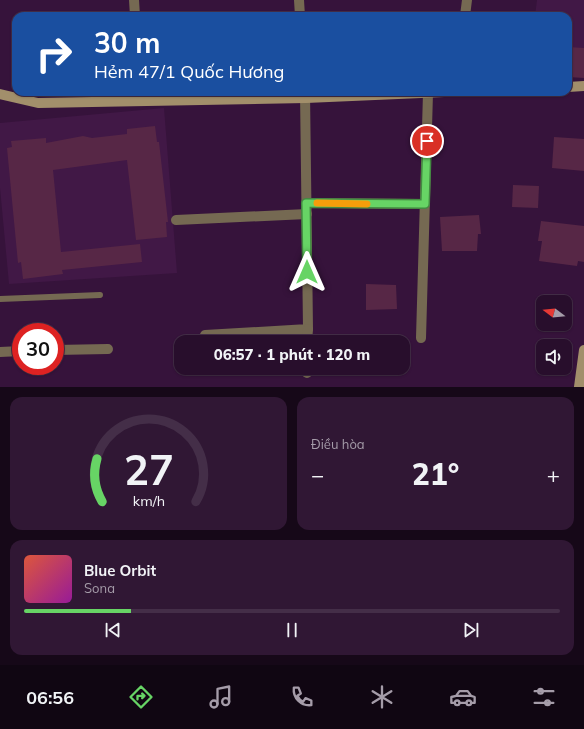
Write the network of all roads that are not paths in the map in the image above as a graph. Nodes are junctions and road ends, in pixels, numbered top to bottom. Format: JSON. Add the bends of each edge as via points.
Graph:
{"nodes":[{"id":1,"x":134,"y":0,"type":"edge"},
{"id":2,"x":299,"y":0,"type":"edge"},
{"id":3,"x":467,"y":0,"type":"edge"},
{"id":4,"x":135,"y":12,"type":"edge"},
{"id":5,"x":300,"y":12,"type":"edge"},
{"id":6,"x":466,"y":12,"type":"edge"},
{"id":7,"x":584,"y":86,"type":"edge"},
{"id":8,"x":572,"y":87,"type":"edge"},
{"id":9,"x":0,"y":94,"type":"edge"},
{"id":10,"x":144,"y":96,"type":"edge"},
{"id":11,"x":305,"y":96,"type":"edge"},
{"id":12,"x":428,"y":96,"type":"edge"},
{"id":13,"x":306,"y":203,"type":"junction"},
{"id":14,"x":425,"y":204,"type":"junction"},
{"id":15,"x":307,"y":214,"type":"junction"},
{"id":16,"x":176,"y":220,"type":"dead end"},
{"id":17,"x":100,"y":295,"type":"dead end"},
{"id":18,"x":0,"y":299,"type":"edge"},
{"id":19,"x":308,"y":329,"type":"junction"},
{"id":20,"x":205,"y":335,"type":"dead end"},
{"id":21,"x":308,"y":335,"type":"edge"},
{"id":22,"x":421,"y":338,"type":"dead end"},
{"id":23,"x":108,"y":349,"type":"dead end"},
{"id":24,"x":64,"y":350,"type":"edge"},
{"id":25,"x":584,"y":350,"type":"edge"},
{"id":26,"x":12,"y":351,"type":"edge"},
{"id":27,"x":0,"y":352,"type":"edge"},
{"id":28,"x":582,"y":376,"type":"edge"},
{"id":29,"x":579,"y":387,"type":"edge"}],
"edges":[{"from":1,"to":4,"type":"street"},
{"from":2,"to":5,"type":"street"},
{"from":3,"to":6,"type":"street"},
{"from":7,"to":8,"type":"street"},
{"from":9,"to":10,"type":"street","via":[[38,103]]},
{"from":11,"to":13,"type":"street"},
{"from":12,"to":14,"type":"street"},
{"from":13,"to":14,"type":"street"},
{"from":13,"to":15,"type":"street"},
{"from":14,"to":22,"type":"street"},
{"from":15,"to":16,"type":"street"},
{"from":15,"to":19,"type":"street"},
{"from":17,"to":18,"type":"lane"},
{"from":19,"to":20,"type":"street"},
{"from":19,"to":21,"type":"street"},
{"from":23,"to":24,"type":"street"},
{"from":25,"to":28,"type":"street"},
{"from":26,"to":27,"type":"street"},
{"from":28,"to":29,"type":"street"}]}
